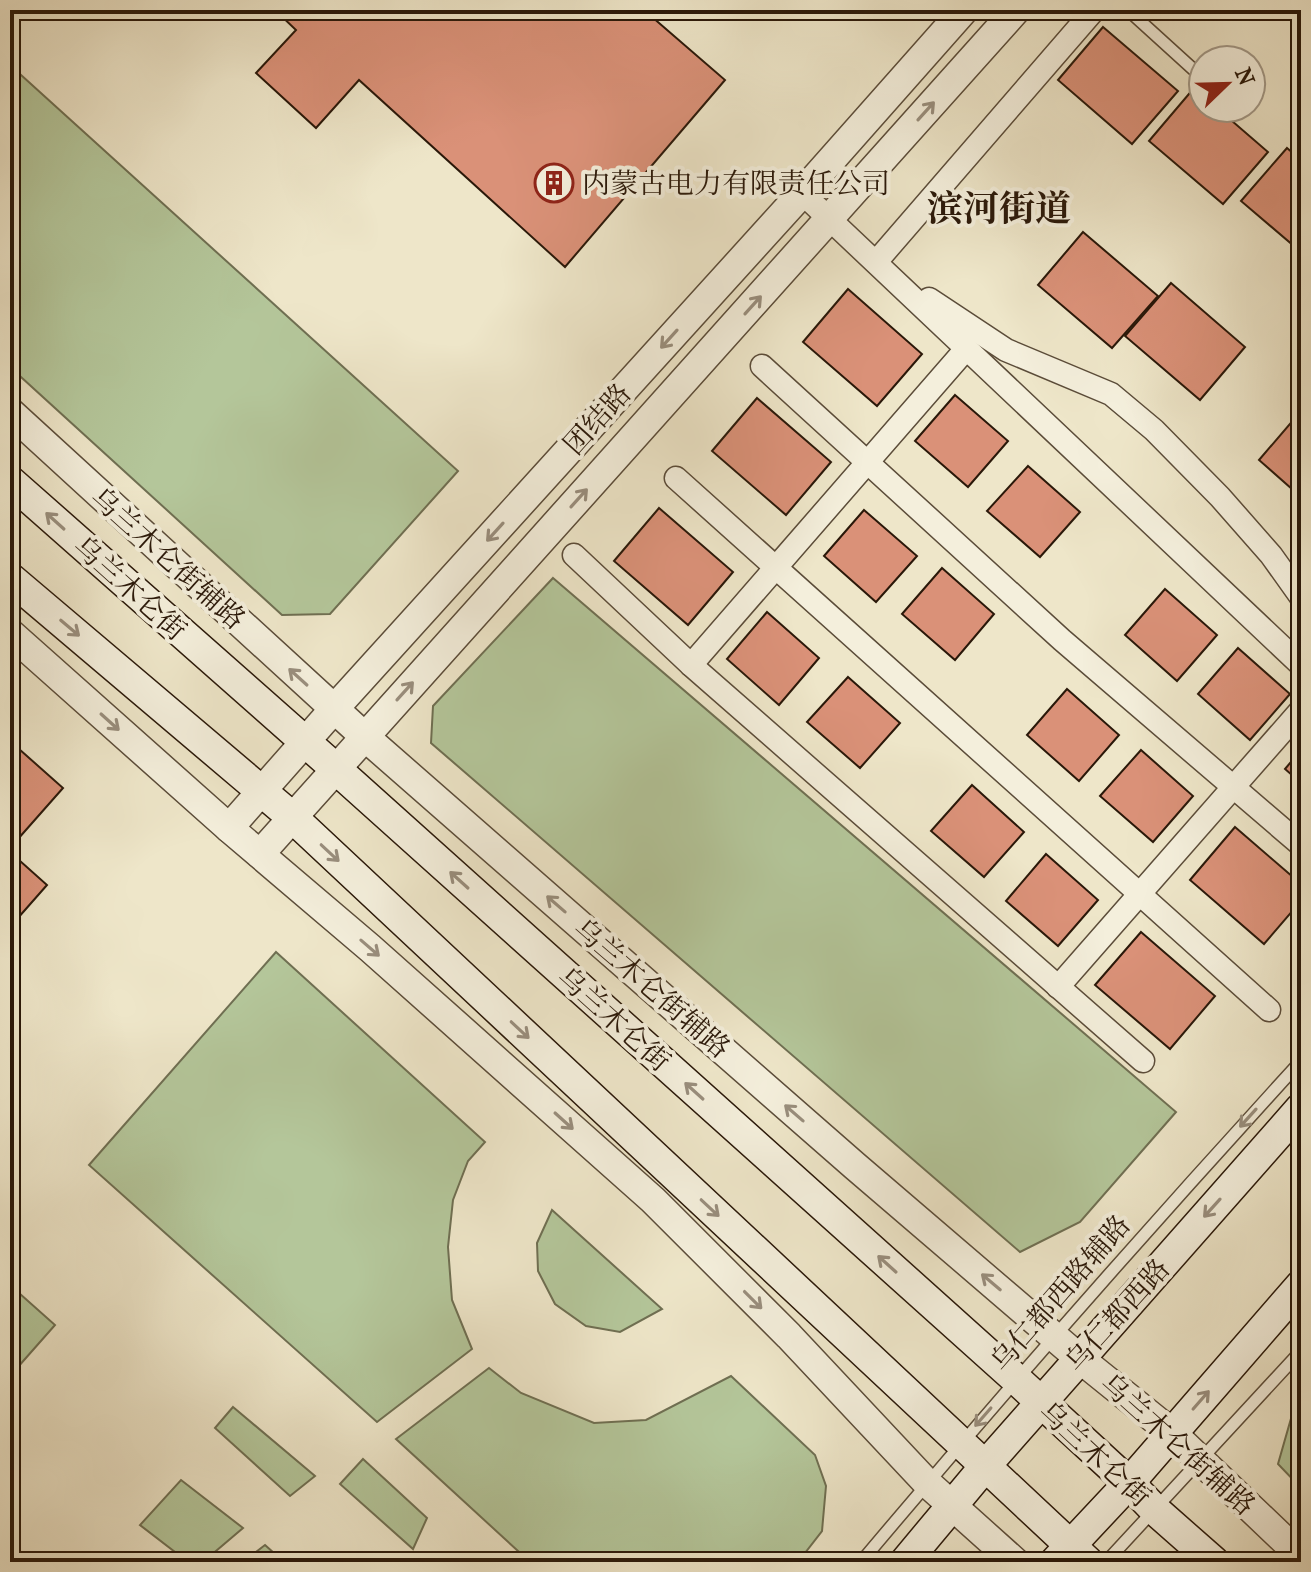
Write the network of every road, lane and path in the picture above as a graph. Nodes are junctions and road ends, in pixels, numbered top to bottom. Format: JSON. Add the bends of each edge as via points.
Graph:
{"nodes":[{"id":1,"x":964,"y":10,"type":"edge"},
{"id":2,"x":1016,"y":10,"type":"edge"},
{"id":3,"x":1094,"y":10,"type":"edge"},
{"id":4,"x":1128,"y":10,"type":"edge"},
{"id":5,"x":1187,"y":64,"type":"edge"},
{"id":6,"x":802,"y":193,"type":"junction"},
{"id":7,"x":829,"y":220,"type":"junction"},
{"id":8,"x":876,"y":262,"type":"junction"},
{"id":9,"x":966,"y":349,"type":"junction"},
{"id":10,"x":762,"y":366,"type":"dead end"},
{"id":11,"x":10,"y":412,"type":"edge"},
{"id":12,"x":868,"y":462,"type":"junction"},
{"id":13,"x":676,"y":478,"type":"dead end"},
{"id":14,"x":10,"y":481,"type":"edge"},
{"id":15,"x":574,"y":555,"type":"dead end"},
{"id":16,"x":776,"y":568,"type":"junction"},
{"id":17,"x":10,"y":578,"type":"edge"},
{"id":18,"x":1301,"y":597,"type":"edge"},
{"id":19,"x":10,"y":633,"type":"edge"},
{"id":20,"x":691,"y":665,"type":"junction"},
{"id":21,"x":1301,"y":665,"type":"edge"},
{"id":22,"x":334,"y":709,"type":"junction"},
{"id":23,"x":1301,"y":710,"type":"edge"},
{"id":24,"x":364,"y":736,"type":"junction"},
{"id":25,"x":306,"y":744,"type":"junction"},
{"id":26,"x":336,"y":769,"type":"junction"},
{"id":27,"x":1233,"y":787,"type":"junction"},
{"id":28,"x":263,"y":791,"type":"junction"},
{"id":29,"x":292,"y":817,"type":"junction"},
{"id":30,"x":229,"y":828,"type":"junction"},
{"id":31,"x":1301,"y":845,"type":"edge"},
{"id":32,"x":260,"y":854,"type":"junction"},
{"id":33,"x":1140,"y":894,"type":"junction"},
{"id":34,"x":1058,"y":987,"type":"junction"},
{"id":35,"x":1269,"y":1010,"type":"dead end"},
{"id":36,"x":1143,"y":1061,"type":"dead end"},
{"id":37,"x":1301,"y":1061,"type":"edge"},
{"id":38,"x":1301,"y":1108,"type":"edge"},
{"id":39,"x":1301,"y":1285,"type":"edge"},
{"id":40,"x":1055,"y":1337,"type":"junction"},
{"id":41,"x":1301,"y":1351,"type":"edge"},
{"id":42,"x":1079,"y":1358,"type":"junction"},
{"id":43,"x":1016,"y":1379,"type":"junction"},
{"id":44,"x":1040,"y":1403,"type":"junction"},
{"id":45,"x":1172,"y":1433,"type":"junction"},
{"id":46,"x":960,"y":1443,"type":"junction"},
{"id":47,"x":1200,"y":1460,"type":"junction"},
{"id":48,"x":986,"y":1465,"type":"junction"},
{"id":49,"x":927,"y":1483,"type":"junction"},
{"id":50,"x":1129,"y":1483,"type":"junction"},
{"id":51,"x":952,"y":1507,"type":"junction"},
{"id":52,"x":1155,"y":1510,"type":"junction"},
{"id":53,"x":1071,"y":1556,"type":"edge"},
{"id":54,"x":1301,"y":1556,"type":"edge"},
{"id":55,"x":861,"y":1562,"type":"edge"},
{"id":56,"x":905,"y":1562,"type":"edge"},
{"id":57,"x":1015,"y":1562,"type":"edge"},
{"id":58,"x":1106,"y":1562,"type":"edge"},
{"id":59,"x":1214,"y":1562,"type":"edge"}],
"edges":[{"from":1,"to":6,"type":"street","name":"团结路"},
{"from":7,"to":2,"type":"street","one_way":true},
{"from":3,"to":8,"type":"street"},
{"from":4,"to":5,"type":"lane"},
{"from":6,"to":7,"type":"street"},
{"from":6,"to":22,"type":"street","name":"团结路","one_way":true},
{"from":7,"to":8,"type":"street"},
{"from":24,"to":7,"type":"street","one_way":true},
{"from":8,"to":9,"type":"street"},
{"from":8,"to":18,"type":"street","via":[[1006,350],[1111,394],[1220,497]]},
{"from":9,"to":12,"type":"street"},
{"from":9,"to":21,"type":"street"},
{"from":10,"to":12,"type":"street"},
{"from":22,"to":11,"type":"street","name":"乌兰木仑街辅路","one_way":true},
{"from":12,"to":16,"type":"street"},
{"from":12,"to":27,"type":"street"},
{"from":13,"to":16,"type":"street"},
{"from":25,"to":14,"type":"main road","name":"乌兰木仑街","one_way":true},
{"from":15,"to":20,"type":"street"},
{"from":16,"to":20,"type":"street"},
{"from":16,"to":33,"type":"street"},
{"from":17,"to":28,"type":"main road","one_way":true},
{"from":19,"to":30,"type":"street","one_way":true},
{"from":20,"to":34,"type":"street"},
{"from":22,"to":24,"type":"street","name":"乌兰木仑街辅路"},
{"from":22,"to":25,"type":"street","name":"团结路"},
{"from":23,"to":27,"type":"street"},
{"from":24,"to":26,"type":"street"},
{"from":40,"to":24,"type":"street","name":"乌兰木仑街辅路","one_way":true},
{"from":25,"to":26,"type":"main road","name":"乌兰木仑街"},
{"from":25,"to":28,"type":"street","name":"团结路"},
{"from":26,"to":29,"type":"street"},
{"from":43,"to":26,"type":"main road","name":"乌兰木仑街","one_way":true},
{"from":27,"to":31,"type":"street"},
{"from":27,"to":33,"type":"street"},
{"from":28,"to":29,"type":"main road"},
{"from":28,"to":30,"type":"street","name":"团结路"},
{"from":29,"to":32,"type":"street"},
{"from":29,"to":46,"type":"main road","one_way":true},
{"from":30,"to":32,"type":"street"},
{"from":32,"to":49,"type":"street","one_way":true,"via":[[653,1200]]},
{"from":33,"to":34,"type":"street"},
{"from":33,"to":35,"type":"street"},
{"from":34,"to":36,"type":"street"},
{"from":37,"to":40,"type":"lane","name":"乌仁都西路辅路","one_way":true},
{"from":38,"to":42,"type":"main road","name":"乌仁都西路","one_way":true},
{"from":45,"to":39,"type":"main road","one_way":true},
{"from":40,"to":42,"type":"street","name":"乌兰木仑街辅路"},
{"from":40,"to":43,"type":"lane","name":"乌仁都西路辅路"},
{"from":41,"to":47,"type":"lane"},
{"from":42,"to":44,"type":"main road","name":"乌仁都西路"},
{"from":42,"to":45,"type":"street","name":"乌兰木仑街辅路"},
{"from":43,"to":44,"type":"main road","name":"乌兰木仑街"},
{"from":43,"to":46,"type":"lane","name":"乌仁都西路辅路","one_way":true},
{"from":44,"to":48,"type":"main road","name":"乌仁都西路"},
{"from":44,"to":50,"type":"main road","name":"乌兰木仑街"},
{"from":45,"to":47,"type":"street","name":"乌兰木仑街辅路"},
{"from":45,"to":50,"type":"main road"},
{"from":46,"to":48,"type":"main road"},
{"from":46,"to":49,"type":"lane","name":"乌仁都西路辅路"},
{"from":47,"to":52,"type":"lane"},
{"from":47,"to":54,"type":"street","name":"乌兰木仑街辅路"},
{"from":48,"to":51,"type":"main road","name":"乌仁都西路"},
{"from":48,"to":53,"type":"main road"},
{"from":49,"to":51,"type":"street"},
{"from":49,"to":55,"type":"lane","name":"乌仁都西路辅路"},
{"from":50,"to":52,"type":"main road","name":"乌兰木仑街"},
{"from":50,"to":53,"type":"main road"},
{"from":51,"to":56,"type":"main road","name":"乌仁都西路"},
{"from":51,"to":57,"type":"street"},
{"from":52,"to":58,"type":"lane"},
{"from":52,"to":59,"type":"main road","name":"乌兰木仑街"}]}
